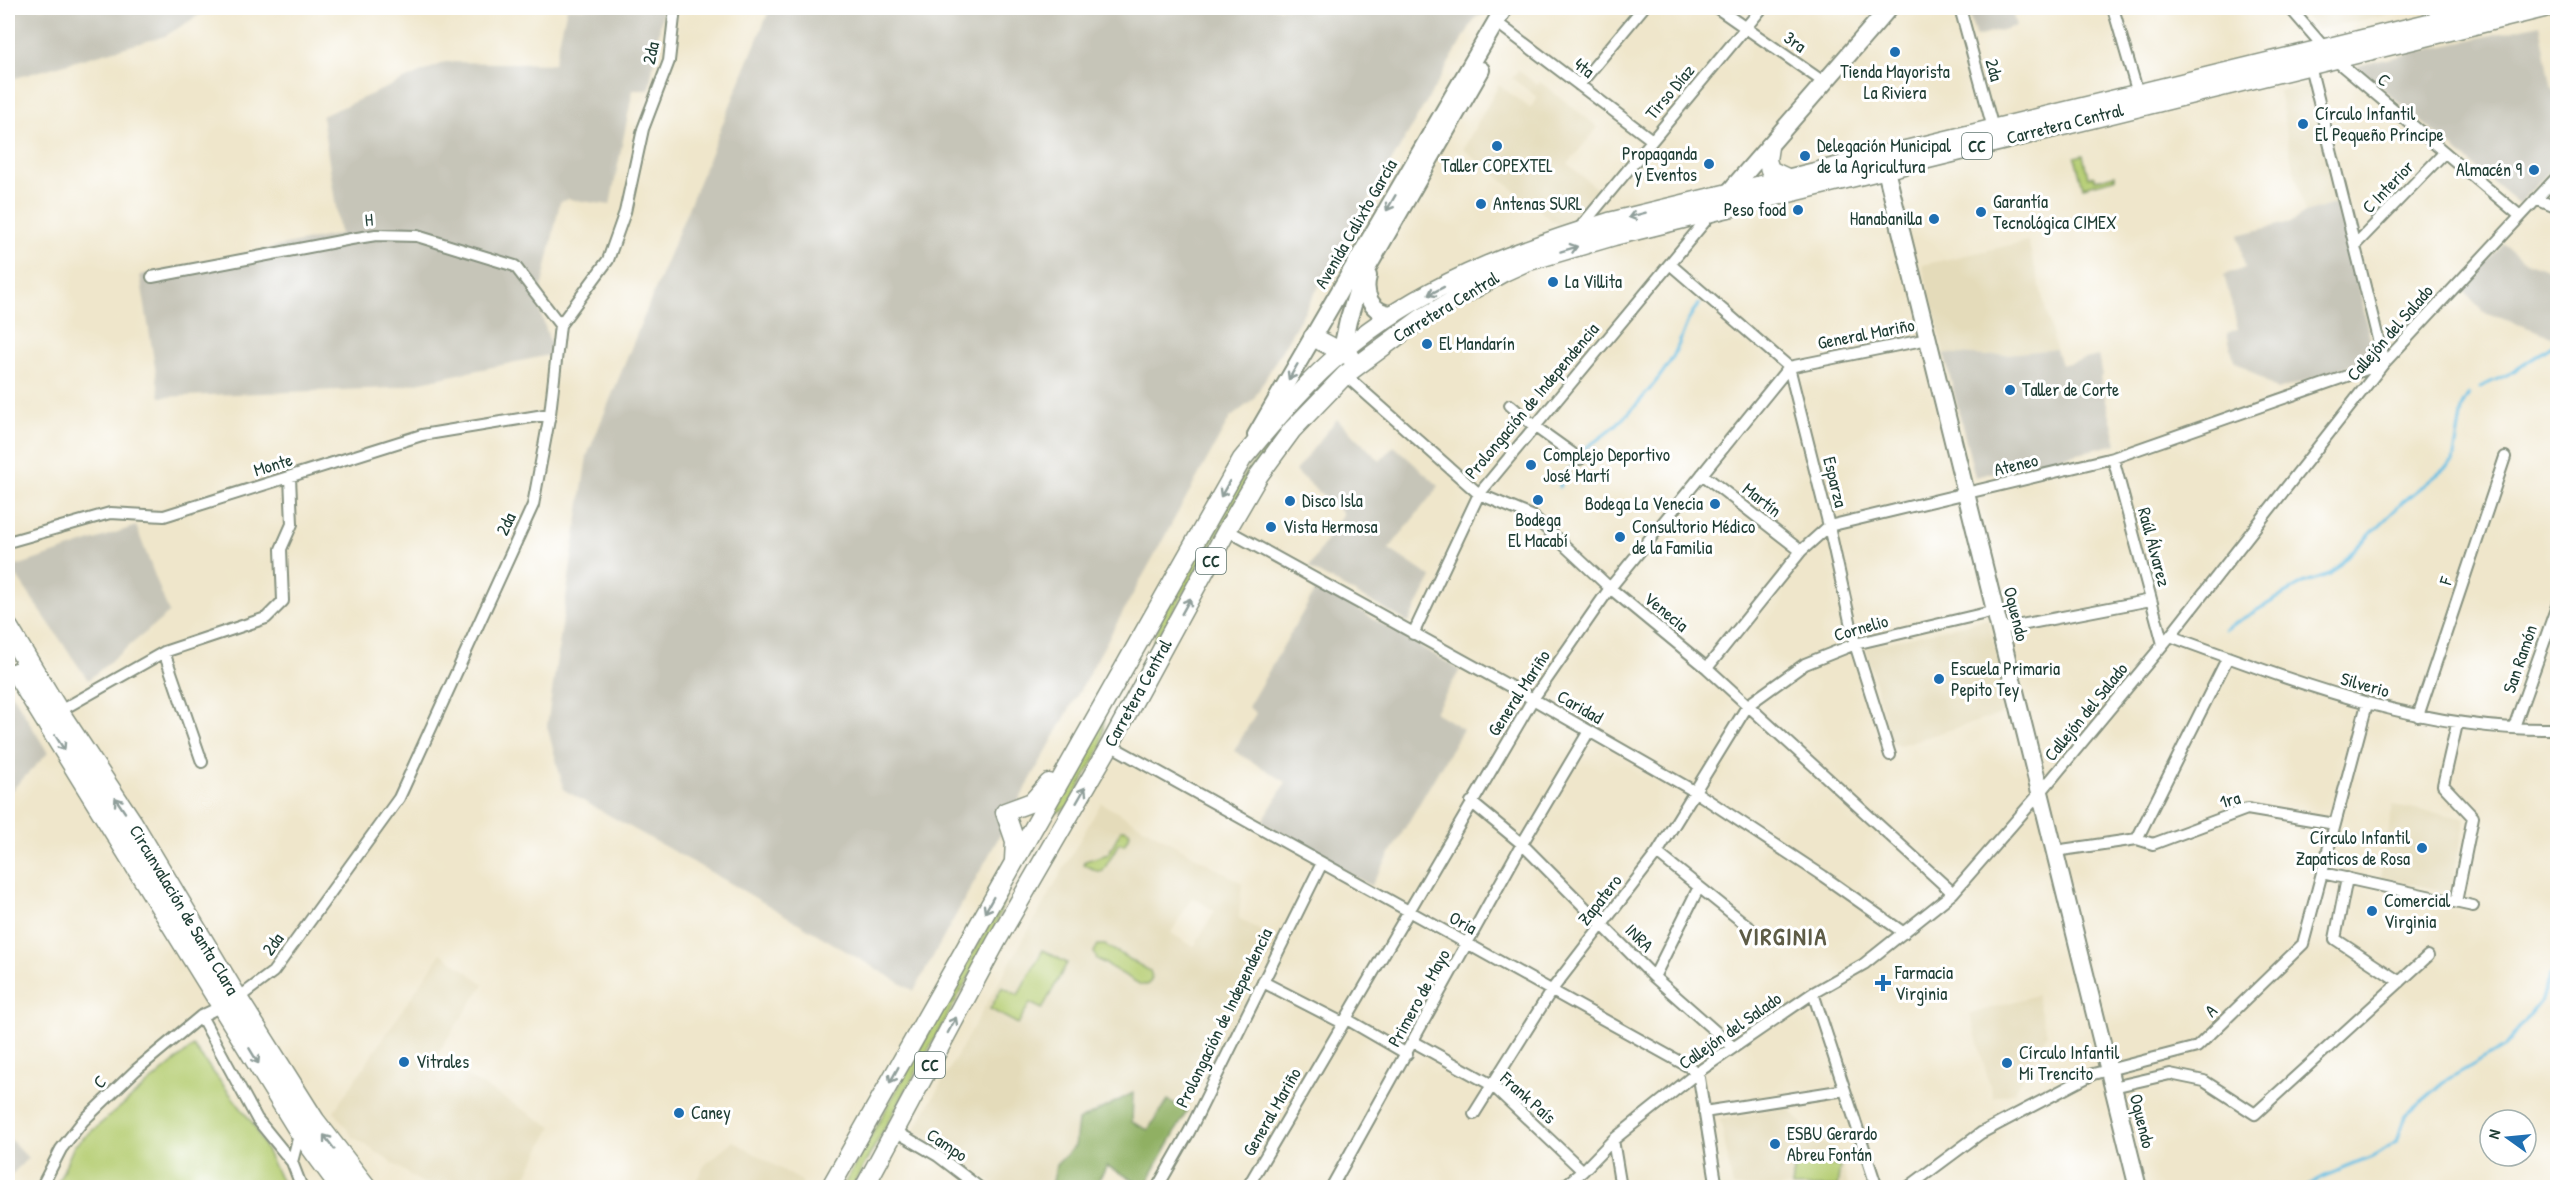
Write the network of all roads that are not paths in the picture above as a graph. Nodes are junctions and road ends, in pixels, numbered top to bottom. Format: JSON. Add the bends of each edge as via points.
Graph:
{"nodes":[{"id":1,"x":675,"y":8,"type":"edge"},
{"id":2,"x":1516,"y":8,"type":"edge"},
{"id":3,"x":1643,"y":8,"type":"edge"},
{"id":4,"x":1717,"y":8,"type":"edge"},
{"id":5,"x":1762,"y":8,"type":"edge"},
{"id":6,"x":1889,"y":8,"type":"edge"},
{"id":7,"x":1960,"y":8,"type":"edge"},
{"id":8,"x":2113,"y":8,"type":"edge"},
{"id":9,"x":2290,"y":8,"type":"edge"},
{"id":10,"x":2490,"y":8,"type":"edge"},
{"id":11,"x":2544,"y":8,"type":"edge"},
{"id":12,"x":2549,"y":8,"type":"edge"},
{"id":13,"x":2558,"y":15,"type":"edge"},
{"id":14,"x":1502,"y":19,"type":"edge"},
{"id":15,"x":1746,"y":27,"type":"junction"},
{"id":16,"x":2319,"y":56,"type":"junction"},
{"id":17,"x":1825,"y":83,"type":"junction"},
{"id":18,"x":1579,"y":85,"type":"junction"},
{"id":19,"x":2140,"y":99,"type":"junction"},
{"id":20,"x":1995,"y":134,"type":"junction"},
{"id":21,"x":1652,"y":140,"type":"junction"},
{"id":22,"x":1769,"y":147,"type":"junction"},
{"id":23,"x":2444,"y":153,"type":"junction"},
{"id":24,"x":1884,"y":161,"type":"junction"},
{"id":25,"x":2558,"y":176,"type":"edge"},
{"id":26,"x":1789,"y":184,"type":"junction"},
{"id":27,"x":1729,"y":192,"type":"junction"},
{"id":28,"x":1604,"y":198,"type":"junction"},
{"id":29,"x":2536,"y":199,"type":"junction"},
{"id":30,"x":2558,"y":208,"type":"edge"},
{"id":31,"x":1714,"y":210,"type":"junction"},
{"id":32,"x":1680,"y":211,"type":"junction"},
{"id":33,"x":2519,"y":216,"type":"junction"},
{"id":34,"x":1611,"y":229,"type":"junction"},
{"id":35,"x":1576,"y":232,"type":"junction"},
{"id":36,"x":1690,"y":241,"type":"junction"},
{"id":37,"x":2355,"y":245,"type":"junction"},
{"id":38,"x":1373,"y":259,"type":"junction"},
{"id":39,"x":1502,"y":265,"type":"junction"},
{"id":40,"x":1671,"y":265,"type":"junction"},
{"id":41,"x":152,"y":277,"type":"dead end"},
{"id":42,"x":1418,"y":310,"type":"junction"},
{"id":43,"x":1392,"y":314,"type":"junction"},
{"id":44,"x":560,"y":325,"type":"junction"},
{"id":45,"x":1313,"y":337,"type":"junction"},
{"id":46,"x":1928,"y":339,"type":"junction"},
{"id":47,"x":1341,"y":353,"type":"junction"},
{"id":48,"x":1364,"y":359,"type":"junction"},
{"id":49,"x":2384,"y":363,"type":"junction"},
{"id":50,"x":1789,"y":367,"type":"junction"},
{"id":51,"x":1345,"y":375,"type":"junction"},
{"id":52,"x":1510,"y":405,"type":"dead end"},
{"id":53,"x":550,"y":414,"type":"junction"},
{"id":54,"x":1534,"y":426,"type":"junction"},
{"id":55,"x":1292,"y":430,"type":"junction"},
{"id":56,"x":2505,"y":457,"type":"dead end"},
{"id":57,"x":2113,"y":458,"type":"junction"},
{"id":58,"x":1242,"y":459,"type":"junction"},
{"id":59,"x":1580,"y":459,"type":"dead end"},
{"id":60,"x":1702,"y":474,"type":"junction"},
{"id":61,"x":290,"y":477,"type":"junction"},
{"id":62,"x":1479,"y":494,"type":"junction"},
{"id":63,"x":1966,"y":494,"type":"junction"},
{"id":64,"x":1829,"y":526,"type":"junction"},
{"id":65,"x":1227,"y":530,"type":"junction"},
{"id":66,"x":8,"y":542,"type":"edge"},
{"id":67,"x":1801,"y":551,"type":"junction"},
{"id":68,"x":1610,"y":588,"type":"junction"},
{"id":69,"x":2151,"y":600,"type":"junction"},
{"id":70,"x":2558,"y":603,"type":"edge"},
{"id":71,"x":1995,"y":610,"type":"junction"},
{"id":72,"x":1152,"y":617,"type":"junction"},
{"id":73,"x":8,"y":628,"type":"edge"},
{"id":74,"x":2000,"y":629,"type":"junction"},
{"id":75,"x":1413,"y":634,"type":"junction"},
{"id":76,"x":2167,"y":640,"type":"junction"},
{"id":77,"x":1855,"y":644,"type":"junction"},
{"id":78,"x":164,"y":652,"type":"junction"},
{"id":79,"x":8,"y":657,"type":"edge"},
{"id":80,"x":2228,"y":657,"type":"junction"},
{"id":81,"x":1707,"y":668,"type":"junction"},
{"id":82,"x":1533,"y":699,"type":"junction"},
{"id":83,"x":2367,"y":704,"type":"junction"},
{"id":84,"x":1748,"y":705,"type":"junction"},
{"id":85,"x":58,"y":712,"type":"junction"},
{"id":86,"x":2418,"y":717,"type":"junction"},
{"id":87,"x":2457,"y":724,"type":"junction"},
{"id":88,"x":2514,"y":727,"type":"junction"},
{"id":89,"x":2558,"y":729,"type":"edge"},
{"id":90,"x":1589,"y":731,"type":"junction"},
{"id":91,"x":1110,"y":745,"type":"junction"},
{"id":92,"x":1077,"y":751,"type":"junction"},
{"id":93,"x":1890,"y":755,"type":"dead end"},
{"id":94,"x":202,"y":762,"type":"dead end"},
{"id":95,"x":1694,"y":791,"type":"junction"},
{"id":96,"x":2040,"y":793,"type":"junction"},
{"id":97,"x":1471,"y":802,"type":"junction"},
{"id":98,"x":2335,"y":824,"type":"junction"},
{"id":99,"x":1030,"y":833,"type":"junction"},
{"id":100,"x":2137,"y":839,"type":"junction"},
{"id":101,"x":1522,"y":844,"type":"junction"},
{"id":102,"x":1052,"y":846,"type":"junction"},
{"id":103,"x":2055,"y":851,"type":"junction"},
{"id":104,"x":1657,"y":853,"type":"junction"},
{"id":105,"x":1322,"y":863,"type":"junction"},
{"id":106,"x":1011,"y":866,"type":"junction"},
{"id":107,"x":2322,"y":873,"type":"junction"},
{"id":108,"x":2347,"y":878,"type":"junction"},
{"id":109,"x":1699,"y":887,"type":"junction"},
{"id":110,"x":1953,"y":892,"type":"junction"},
{"id":111,"x":2456,"y":902,"type":"junction"},
{"id":112,"x":2473,"y":906,"type":"dead end"},
{"id":113,"x":1410,"y":912,"type":"junction"},
{"id":114,"x":1602,"y":924,"type":"junction"},
{"id":115,"x":1749,"y":927,"type":"dead end"},
{"id":116,"x":1904,"y":933,"type":"junction"},
{"id":117,"x":1467,"y":944,"type":"junction"},
{"id":118,"x":2428,"y":956,"type":"dead end"},
{"id":119,"x":1654,"y":977,"type":"junction"},
{"id":120,"x":1263,"y":982,"type":"junction"},
{"id":121,"x":2400,"y":982,"type":"junction"},
{"id":122,"x":1551,"y":990,"type":"junction"},
{"id":123,"x":1813,"y":993,"type":"junction"},
{"id":124,"x":230,"y":1002,"type":"junction"},
{"id":125,"x":201,"y":1016,"type":"junction"},
{"id":126,"x":1345,"y":1021,"type":"junction"},
{"id":127,"x":1414,"y":1042,"type":"junction"},
{"id":128,"x":1733,"y":1047,"type":"junction"},
{"id":129,"x":1407,"y":1054,"type":"junction"},
{"id":130,"x":2109,"y":1069,"type":"junction"},
{"id":131,"x":1698,"y":1072,"type":"junction"},
{"id":132,"x":1492,"y":1085,"type":"junction"},
{"id":133,"x":2113,"y":1087,"type":"junction"},
{"id":134,"x":1845,"y":1090,"type":"junction"},
{"id":135,"x":1704,"y":1112,"type":"junction"},
{"id":136,"x":1474,"y":1114,"type":"dead end"},
{"id":137,"x":300,"y":1131,"type":"junction"},
{"id":138,"x":895,"y":1131,"type":"junction"},
{"id":139,"x":1613,"y":1140,"type":"junction"},
{"id":140,"x":292,"y":1162,"type":"junction"},
{"id":141,"x":1582,"y":1171,"type":"junction"},
{"id":142,"x":41,"y":1188,"type":"edge"},
{"id":143,"x":302,"y":1188,"type":"edge"},
{"id":144,"x":342,"y":1188,"type":"edge"},
{"id":145,"x":366,"y":1188,"type":"edge"},
{"id":146,"x":830,"y":1188,"type":"edge"},
{"id":147,"x":864,"y":1188,"type":"edge"},
{"id":148,"x":980,"y":1188,"type":"edge"},
{"id":149,"x":1157,"y":1188,"type":"edge"},
{"id":150,"x":1247,"y":1188,"type":"edge"},
{"id":151,"x":1331,"y":1188,"type":"edge"},
{"id":152,"x":1562,"y":1188,"type":"edge"},
{"id":153,"x":1621,"y":1188,"type":"edge"},
{"id":154,"x":1717,"y":1188,"type":"edge"},
{"id":155,"x":1877,"y":1188,"type":"edge"},
{"id":156,"x":1906,"y":1188,"type":"edge"},
{"id":157,"x":2138,"y":1188,"type":"edge"}],
"edges":[{"from":1,"to":44,"type":"street","name":"2da","via":[[669,61],[643,129],[625,212],[608,260]]},
{"from":2,"to":14,"type":"street","name":"Avenida Calixto García"},
{"from":3,"to":18,"type":"street"},
{"from":4,"to":15,"type":"street","name":"3ra"},
{"from":5,"to":15,"type":"street","name":"Tirso Díaz"},
{"from":6,"to":17,"type":"street","name":"Prolongación de Independencia"},
{"from":7,"to":20,"type":"street","name":"2da"},
{"from":8,"to":19,"type":"street"},
{"from":9,"to":16,"type":"street","name":"C"},
{"from":10,"to":16,"type":"main road","name":"Carretera Central","number":"CC"},
{"from":11,"to":16,"type":"main road","name":"Carretera Central","number":"CC"},
{"from":12,"to":13,"type":"street"},
{"from":14,"to":18,"type":"street","name":"4ta"},
{"from":14,"to":38,"type":"street","name":"Avenida Calixto García"},
{"from":14,"to":45,"type":"street","name":"Avenida Calixto García","one_way":true},
{"from":15,"to":17,"type":"street","name":"3ra"},
{"from":15,"to":21,"type":"street","name":"Tirso Díaz"},
{"from":16,"to":19,"type":"main road","name":"Carretera Central","number":"CC"},
{"from":16,"to":23,"type":"street","name":"C"},
{"from":16,"to":37,"type":"street"},
{"from":17,"to":22,"type":"street","name":"Prolongación de Independencia"},
{"from":18,"to":21,"type":"street","name":"4ta"},
{"from":19,"to":20,"type":"main road","name":"Carretera Central","number":"CC"},
{"from":20,"to":24,"type":"main road","name":"Carretera Central","number":"CC"},
{"from":21,"to":28,"type":"street","name":"Tirso Díaz"},
{"from":22,"to":26,"type":"main road","via":[[1770,170]]},
{"from":22,"to":27,"type":"street","name":"Prolongación de Independencia"},
{"from":23,"to":33,"type":"street","name":"C"},
{"from":23,"to":37,"type":"street","name":"C Interior"},
{"from":24,"to":26,"type":"main road","name":"Carretera Central","number":"CC"},
{"from":24,"to":46,"type":"street","name":"Oquendo"},
{"from":25,"to":29,"type":"street","name":"Callejón del Salado"},
{"from":26,"to":27,"type":"main road","name":"Carretera Central","number":"CC"},
{"from":26,"to":31,"type":"main road","name":"Carretera Central","number":"CC"},
{"from":27,"to":31,"type":"street","name":"Prolongación de Independencia"},
{"from":27,"to":32,"type":"main road","name":"Carretera Central","number":"CC"},
{"from":28,"to":34,"type":"street"},
{"from":28,"to":35,"type":"street","name":"Tirso Díaz"},
{"from":29,"to":30,"type":"street"},
{"from":29,"to":33,"type":"street","name":"Callejón del Salado"},
{"from":31,"to":32,"type":"main road","name":"Carretera Central","number":"CC"},
{"from":31,"to":36,"type":"street","name":"Prolongación de Independencia"},
{"from":32,"to":34,"type":"main road","name":"Carretera Central","number":"CC"},
{"from":32,"to":36,"type":"street","via":[[1691,231]]},
{"from":33,"to":49,"type":"street","name":"Callejón del Salado"},
{"from":34,"to":35,"type":"main road","name":"Carretera Central","number":"CC"},
{"from":39,"to":34,"type":"main road","name":"Carretera Central","number":"CC","one_way":true,"via":[[1526,262]]},
{"from":35,"to":39,"type":"main road","name":"Carretera Central","number":"CC"},
{"from":36,"to":40,"type":"street","name":"Prolongación de Independencia"},
{"from":37,"to":49,"type":"street"},
{"from":38,"to":43,"type":"street","via":[[1366,295],[1378,310]]},
{"from":38,"to":47,"type":"street","name":"Avenida Calixto García","via":[[1354,300]]},
{"from":39,"to":42,"type":"main road","name":"Carretera Central","number":"CC"},
{"from":40,"to":50,"type":"street"},
{"from":40,"to":54,"type":"street","name":"Prolongación de Independencia"},
{"from":41,"to":44,"type":"street","name":"H","via":[[351,238],[417,236],[515,267]]},
{"from":42,"to":43,"type":"main road","name":"Carretera Central","number":"CC"},
{"from":42,"to":48,"type":"main road","name":"Carretera Central","number":"CC"},
{"from":43,"to":47,"type":"main road","name":"Carretera Central","number":"CC"},
{"from":44,"to":53,"type":"street","name":"2da"},
{"from":45,"to":47,"type":"main road"},
{"from":45,"to":58,"type":"street","name":"Avenida Calixto García","one_way":true},
{"from":46,"to":50,"type":"street","name":"General Mariño"},
{"from":46,"to":63,"type":"street","name":"Oquendo"},
{"from":47,"to":48,"type":"main road"},
{"from":47,"to":55,"type":"main road","via":[[1332,381]]},
{"from":47,"to":58,"type":"main road","name":"Carretera Central","number":"CC"},
{"from":48,"to":51,"type":"main road","name":"Carretera Central","number":"CC"},
{"from":49,"to":57,"type":"street","name":"Ateneo"},
{"from":49,"to":76,"type":"street","name":"Callejón del Salado"},
{"from":50,"to":60,"type":"street","name":"General Mariño"},
{"from":50,"to":64,"type":"street","name":"Esparza"},
{"from":51,"to":55,"type":"main road","name":"Carretera Central","number":"CC"},
{"from":51,"to":62,"type":"street","name":"Venecia"},
{"from":52,"to":54,"type":"street"},
{"from":53,"to":61,"type":"street","name":"Monte","via":[[422,435]]},
{"from":53,"to":124,"type":"street","name":"2da","via":[[533,505],[399,798],[273,972]]},
{"from":54,"to":59,"type":"street"},
{"from":54,"to":62,"type":"street","name":"Prolongación de Independencia"},
{"from":55,"to":65,"type":"main road","name":"Carretera Central","number":"CC","via":[[1258,475]]},
{"from":56,"to":86,"type":"street","name":"F"},
{"from":57,"to":63,"type":"street","name":"Ateneo"},
{"from":57,"to":69,"type":"street","name":"Raúl Álvarez"},
{"from":58,"to":72,"type":"main road","name":"Carretera Central","number":"CC","one_way":true},
{"from":60,"to":67,"type":"street","name":"Martín"},
{"from":60,"to":68,"type":"street","name":"General Mariño"},
{"from":61,"to":66,"type":"street","name":"Monte","via":[[164,516],[110,513]]},
{"from":61,"to":78,"type":"street","via":[[292,524],[281,549],[283,601],[266,618]]},
{"from":62,"to":68,"type":"street","name":"Venecia","via":[[1534,517]]},
{"from":62,"to":75,"type":"street","name":"Prolongación de Independencia"},
{"from":63,"to":64,"type":"street","name":"Ateneo"},
{"from":63,"to":71,"type":"street","name":"Oquendo"},
{"from":64,"to":67,"type":"street","name":"Ateneo"},
{"from":64,"to":77,"type":"street","name":"Esparza"},
{"from":65,"to":75,"type":"street","name":"Caridad"},
{"from":91,"to":65,"type":"main road","name":"Carretera Central","number":"CC","one_way":true},
{"from":67,"to":81,"type":"street","name":"Ateneo"},
{"from":68,"to":81,"type":"street","name":"Venecia"},
{"from":68,"to":82,"type":"street","name":"General Mariño"},
{"from":69,"to":74,"type":"street"},
{"from":69,"to":76,"type":"street","name":"Raúl Álvarez"},
{"from":70,"to":88,"type":"street","name":"San Ramón"},
{"from":71,"to":74,"type":"street","name":"Oquendo"},
{"from":71,"to":77,"type":"street","name":"Cornelio"},
{"from":72,"to":91,"type":"main road","via":[[1139,661],[1107,722]]},
{"from":72,"to":92,"type":"main road","name":"Carretera Central","number":"CC"},
{"from":73,"to":85,"type":"highway","name":"Circunvalación de Santa Clara"},
{"from":74,"to":96,"type":"street","name":"Oquendo"},
{"from":75,"to":82,"type":"street","name":"Caridad"},
{"from":76,"to":80,"type":"street","name":"Silverio"},
{"from":76,"to":96,"type":"street","name":"Callejón del Salado"},
{"from":77,"to":84,"type":"street","name":"Cornelio","via":[[1805,664]]},
{"from":77,"to":93,"type":"street","name":"Esparza"},
{"from":78,"to":85,"type":"street"},
{"from":78,"to":94,"type":"street"},
{"from":79,"to":124,"type":"highway","name":"Circunvalación de Santa Clara","one_way":true},
{"from":80,"to":83,"type":"street","name":"Silverio"},
{"from":80,"to":100,"type":"street"},
{"from":81,"to":84,"type":"street","name":"Venecia"},
{"from":82,"to":90,"type":"street","name":"Caridad"},
{"from":82,"to":97,"type":"street","name":"General Mariño"},
{"from":83,"to":86,"type":"street","name":"Silverio"},
{"from":83,"to":98,"type":"street","name":"A"},
{"from":84,"to":95,"type":"street","name":"Zapatero"},
{"from":84,"to":110,"type":"street","name":"Venecia"},
{"from":124,"to":85,"type":"highway","name":"Circunvalación de Santa Clara","one_way":true,"via":[[131,822]]},
{"from":86,"to":87,"type":"street","name":"Silverio"},
{"from":87,"to":88,"type":"street","name":"Silverio"},
{"from":87,"to":111,"type":"street","via":[[2443,785],[2473,817]]},
{"from":88,"to":89,"type":"street","name":"Silverio"},
{"from":90,"to":95,"type":"street","name":"Caridad"},
{"from":90,"to":101,"type":"street","name":"Primero de Mayo"},
{"from":102,"to":91,"type":"main road","name":"Carretera Central","number":"CC","one_way":true},
{"from":91,"to":105,"type":"street","name":"Oria"},
{"from":92,"to":99,"type":"main road","name":"Carretera Central","number":"CC"},
{"from":92,"to":106,"type":"main road","via":[[1065,759],[1039,797],[1005,812],[1015,841]]},
{"from":95,"to":104,"type":"street","name":"Zapatero"},
{"from":95,"to":116,"type":"street","name":"Caridad"},
{"from":96,"to":103,"type":"street","name":"Oquendo"},
{"from":96,"to":110,"type":"street","name":"Callejón del Salado"},
{"from":97,"to":101,"type":"street","name":"INRA"},
{"from":97,"to":113,"type":"street","name":"General Mariño"},
{"from":98,"to":100,"type":"street","name":"1ra","via":[[2247,809],[2153,844]]},
{"from":98,"to":107,"type":"street","name":"A"},
{"from":99,"to":102,"type":"main road"},
{"from":99,"to":106,"type":"main road","name":"Carretera Central","number":"CC"},
{"from":100,"to":103,"type":"street","name":"1ra"},
{"from":101,"to":114,"type":"street","name":"INRA"},
{"from":101,"to":117,"type":"street","name":"Primero de Mayo"},
{"from":138,"to":102,"type":"main road","name":"Carretera Central","number":"CC","one_way":true},
{"from":103,"to":130,"type":"street","name":"Oquendo"},
{"from":104,"to":109,"type":"street"},
{"from":104,"to":114,"type":"street","name":"Zapatero"},
{"from":105,"to":113,"type":"street","name":"Oria"},
{"from":105,"to":120,"type":"street","name":"Prolongación de Independencia"},
{"from":106,"to":146,"type":"main road","name":"Carretera Central","number":"CC","one_way":true},
{"from":107,"to":108,"type":"street"},
{"from":107,"to":130,"type":"street","name":"A","via":[[2303,944],[2197,1047]]},
{"from":108,"to":111,"type":"street"},
{"from":108,"to":121,"type":"street","via":[[2336,939]]},
{"from":109,"to":115,"type":"street"},
{"from":109,"to":119,"type":"street"},
{"from":110,"to":116,"type":"street","name":"Callejón del Salado"},
{"from":111,"to":112,"type":"street"},
{"from":113,"to":117,"type":"street","name":"Oria"},
{"from":113,"to":126,"type":"street","name":"General Mariño"},
{"from":114,"to":119,"type":"street","name":"INRA"},
{"from":114,"to":122,"type":"street","name":"Zapatero"},
{"from":116,"to":123,"type":"street","name":"Callejón del Salado","via":[[1864,964]]},
{"from":117,"to":122,"type":"street","name":"Oria"},
{"from":117,"to":127,"type":"street","name":"Primero de Mayo"},
{"from":118,"to":121,"type":"street"},
{"from":119,"to":128,"type":"street","name":"INRA"},
{"from":120,"to":126,"type":"street"},
{"from":120,"to":149,"type":"street","name":"Prolongación de Independencia"},
{"from":121,"to":133,"type":"street","via":[[2255,1114],[2204,1081],[2170,1074]]},
{"from":122,"to":131,"type":"street","name":"Oria"},
{"from":122,"to":132,"type":"street","name":"Zapatero"},
{"from":123,"to":128,"type":"street","name":"Callejón del Salado"},
{"from":123,"to":134,"type":"street"},
{"from":124,"to":125,"type":"street","name":"2da"},
{"from":124,"to":137,"type":"highway","name":"Circunvalación de Santa Clara","one_way":true},
{"from":145,"to":124,"type":"highway","name":"Circunvalación de Santa Clara","one_way":true},
{"from":125,"to":140,"type":"street","via":[[257,1119]]},
{"from":125,"to":142,"type":"street","name":"C","via":[[83,1120]]},
{"from":126,"to":129,"type":"street"},
{"from":126,"to":150,"type":"street","name":"General Mariño"},
{"from":127,"to":129,"type":"street","name":"Primero de Mayo"},
{"from":127,"to":132,"type":"street","name":"Frank País"},
{"from":128,"to":131,"type":"street","name":"Callejón del Salado"},
{"from":129,"to":151,"type":"street","name":"Primero de Mayo"},
{"from":130,"to":133,"type":"street","name":"Oquendo"},
{"from":130,"to":156,"type":"street","name":"A","via":[[1981,1133]]},
{"from":131,"to":135,"type":"street"},
{"from":131,"to":139,"type":"street","name":"Callejón del Salado"},
{"from":132,"to":136,"type":"street","name":"Zapatero"},
{"from":132,"to":141,"type":"street","name":"Frank País"},
{"from":133,"to":157,"type":"street","name":"Oquendo"},
{"from":134,"to":135,"type":"street"},
{"from":134,"to":155,"type":"street"},
{"from":135,"to":154,"type":"street"},
{"from":137,"to":140,"type":"street"},
{"from":137,"to":144,"type":"highway","name":"Circunvalación de Santa Clara"},
{"from":138,"to":147,"type":"main road","name":"Carretera Central","number":"CC"},
{"from":138,"to":148,"type":"street","name":"Campo","via":[[938,1156]]},
{"from":139,"to":141,"type":"street","name":"Callejón del Salado"},
{"from":139,"to":153,"type":"street"},
{"from":140,"to":143,"type":"street"},
{"from":141,"to":152,"type":"street","name":"Callejón del Salado"}]}
